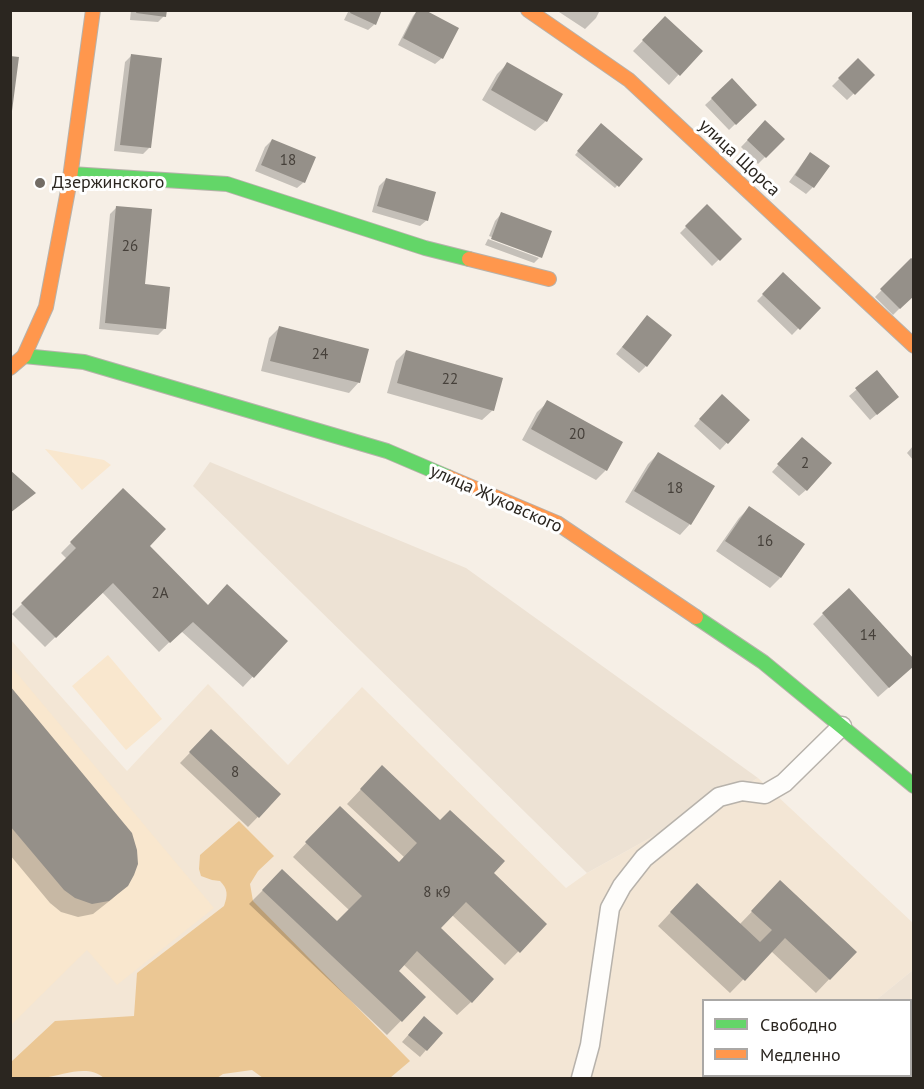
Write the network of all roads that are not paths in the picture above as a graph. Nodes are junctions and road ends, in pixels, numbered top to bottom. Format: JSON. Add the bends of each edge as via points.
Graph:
{"nodes":[{"id":1,"x":93,"y":10,"type":"edge"},
{"id":2,"x":528,"y":10,"type":"edge"},
{"id":3,"x":71,"y":174,"type":"junction"},
{"id":4,"x":549,"y":279,"type":"dead end"},
{"id":5,"x":914,"y":346,"type":"edge"},
{"id":6,"x":15,"y":360,"type":"edge"},
{"id":7,"x":842,"y":726,"type":"junction"},
{"id":8,"x":914,"y":786,"type":"edge"},
{"id":9,"x":581,"y":1078,"type":"edge"}],
"edges":[{"from":1,"to":3,"type":"street"},
{"from":2,"to":5,"type":"street","name":"улица Щорса","via":[[629,80]]},
{"from":3,"to":4,"type":"street","via":[[226,184],[425,248]]},
{"from":3,"to":6,"type":"street","via":[[46,307]]},
{"from":6,"to":7,"type":"street","name":"улица Жуковского","via":[[84,363],[387,451],[557,523],[763,662]]},
{"from":7,"to":8,"type":"street","name":"улица Жуковского"},
{"from":7,"to":9,"type":"street","via":[[784,783],[765,794],[742,791],[719,797],[644,858],[622,886],[610,908],[590,1045]]}]}
